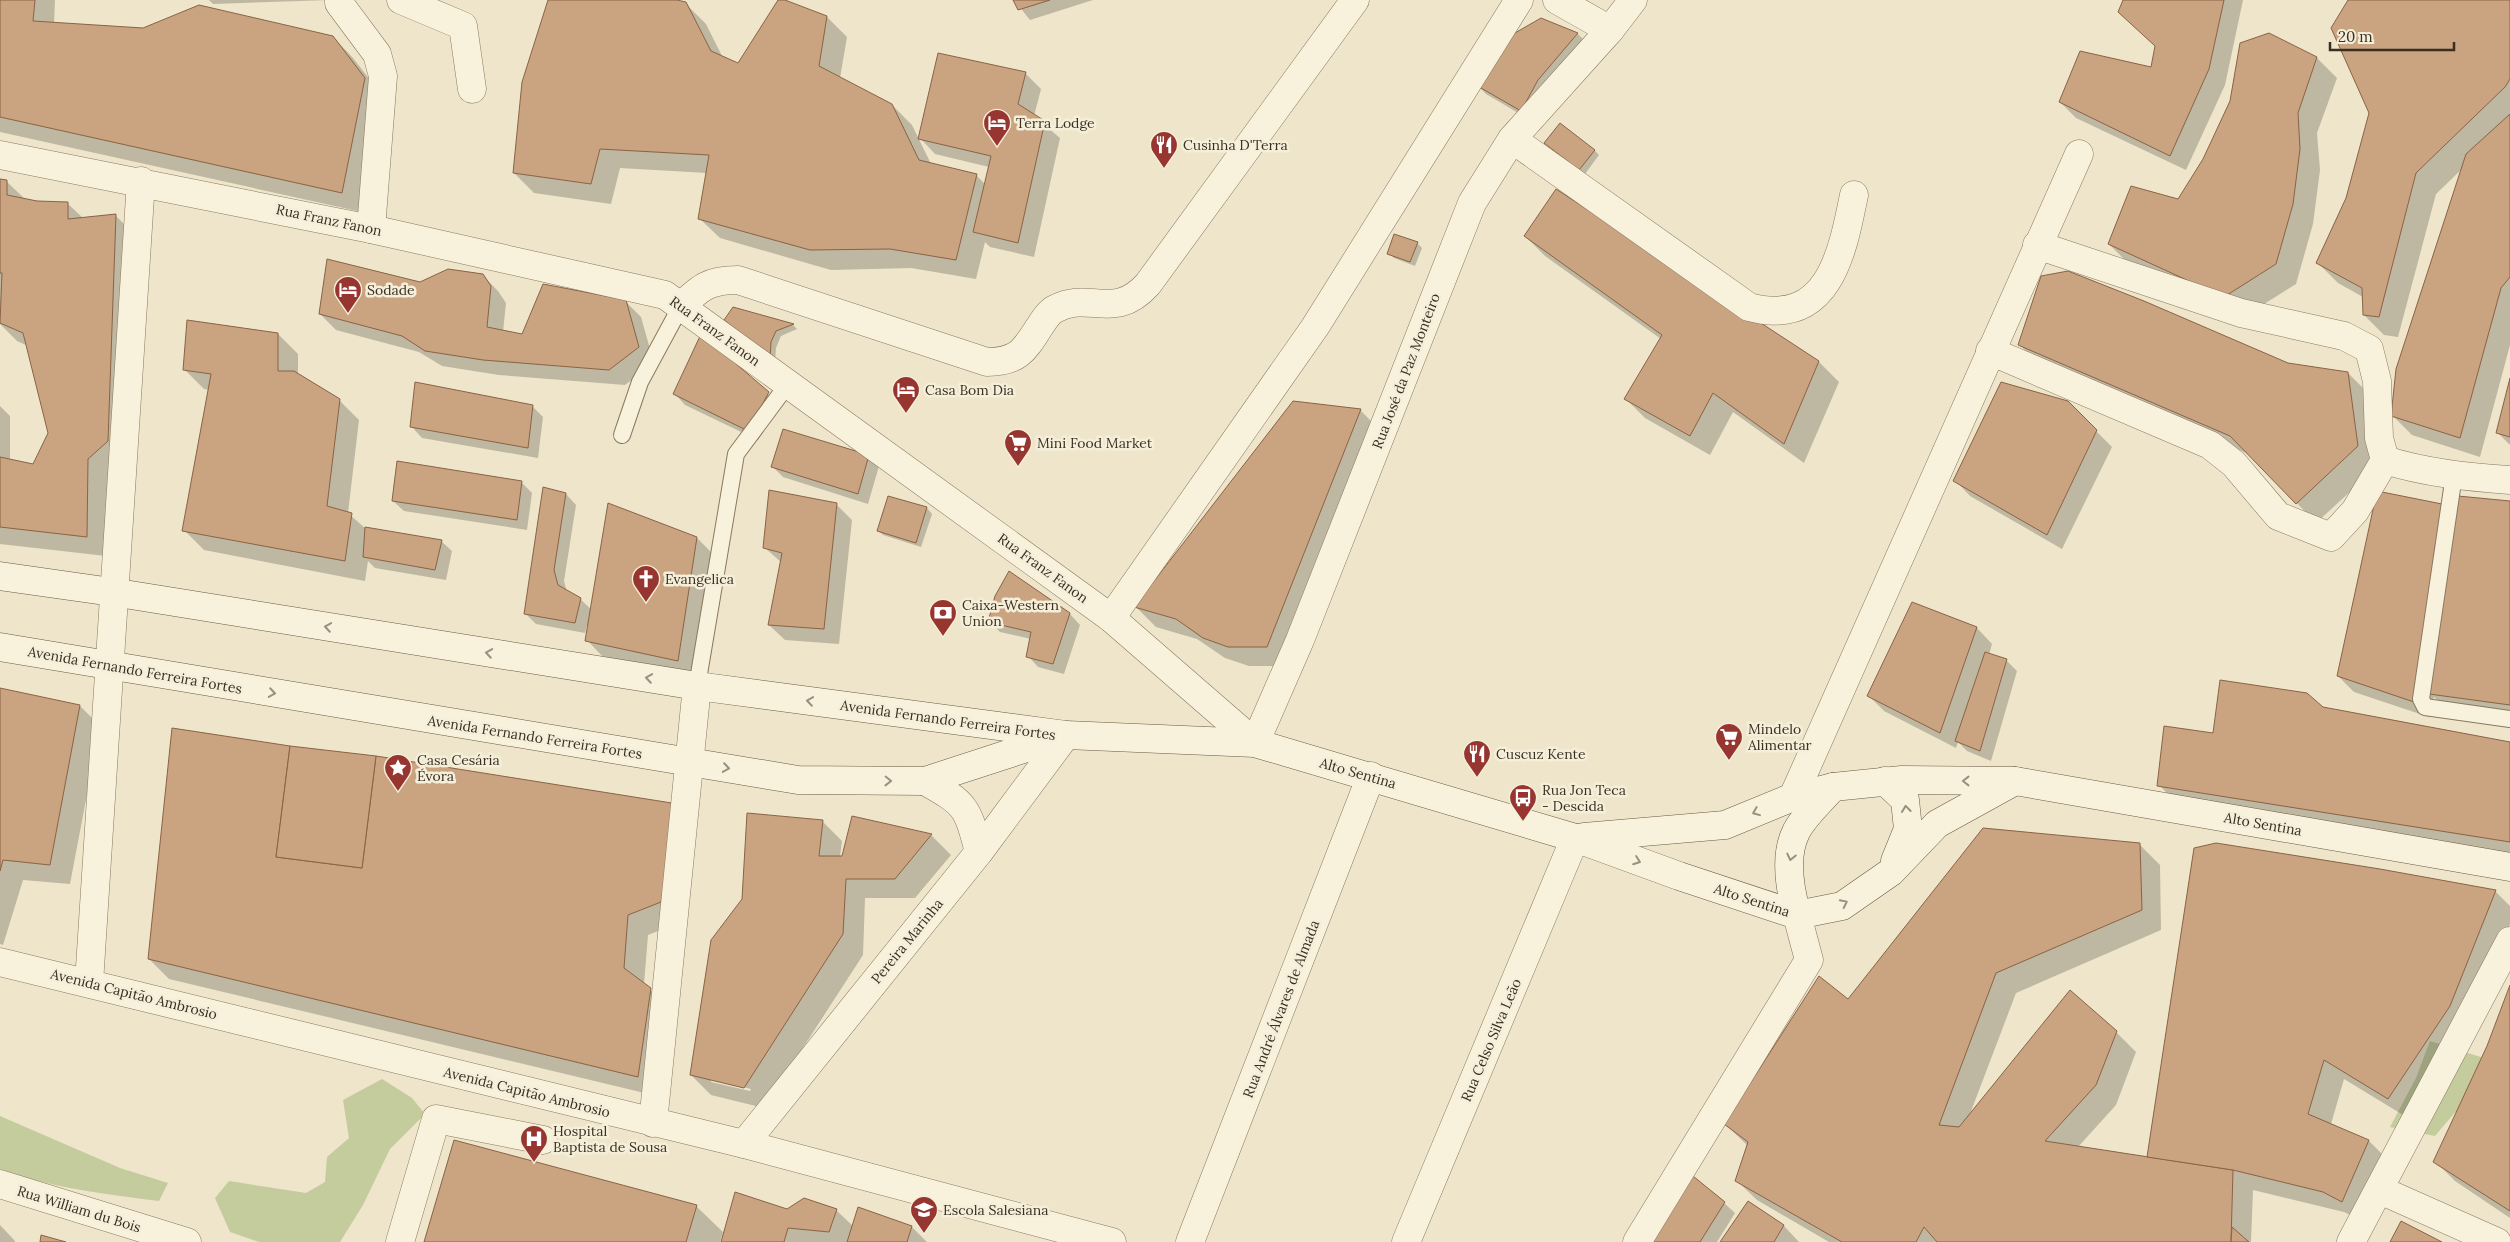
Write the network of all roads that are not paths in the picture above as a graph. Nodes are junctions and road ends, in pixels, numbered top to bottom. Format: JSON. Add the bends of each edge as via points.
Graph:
{"nodes":[{"id":1,"x":339,"y":0,"type":"edge"},
{"id":2,"x":401,"y":0,"type":"edge"},
{"id":3,"x":1355,"y":0,"type":"edge"},
{"id":4,"x":1519,"y":0,"type":"edge"},
{"id":5,"x":1557,"y":0,"type":"edge"},
{"id":6,"x":1633,"y":0,"type":"edge"},
{"id":7,"x":1610,"y":30,"type":"junction"},
{"id":8,"x":472,"y":89,"type":"dead end"},
{"id":9,"x":1512,"y":139,"type":"junction"},
{"id":10,"x":2079,"y":154,"type":"dead end"},
{"id":11,"x":0,"y":155,"type":"edge"},
{"id":12,"x":141,"y":181,"type":"junction"},
{"id":13,"x":1854,"y":195,"type":"dead end"},
{"id":14,"x":371,"y":229,"type":"junction"},
{"id":15,"x":2037,"y":245,"type":"junction"},
{"id":16,"x":681,"y":306,"type":"junction"},
{"id":17,"x":1990,"y":351,"type":"junction"},
{"id":18,"x":788,"y":384,"type":"junction"},
{"id":19,"x":622,"y":435,"type":"dead end"},
{"id":20,"x":2385,"y":460,"type":"junction"},
{"id":21,"x":2454,"y":475,"type":"junction"},
{"id":22,"x":2510,"y":480,"type":"edge"},
{"id":23,"x":0,"y":576,"type":"edge"},
{"id":24,"x":112,"y":592,"type":"junction"},
{"id":25,"x":1111,"y":618,"type":"junction"},
{"id":26,"x":0,"y":647,"type":"edge"},
{"id":27,"x":108,"y":666,"type":"junction"},
{"id":28,"x":697,"y":686,"type":"junction"},
{"id":29,"x":2510,"y":720,"type":"edge"},
{"id":30,"x":1066,"y":735,"type":"junction"},
{"id":31,"x":1256,"y":744,"type":"junction"},
{"id":32,"x":690,"y":762,"type":"junction"},
{"id":33,"x":1371,"y":776,"type":"junction"},
{"id":34,"x":925,"y":781,"type":"junction"},
{"id":35,"x":1885,"y":781,"type":"junction"},
{"id":36,"x":2015,"y":781,"type":"junction"},
{"id":37,"x":1833,"y":786,"type":"junction"},
{"id":38,"x":1793,"y":797,"type":"junction"},
{"id":39,"x":1575,"y":838,"type":"junction"},
{"id":40,"x":979,"y":852,"type":"junction"},
{"id":41,"x":2510,"y":867,"type":"edge"},
{"id":42,"x":1891,"y":872,"type":"junction"},
{"id":43,"x":1797,"y":915,"type":"junction"},
{"id":44,"x":2510,"y":941,"type":"edge"},
{"id":45,"x":0,"y":962,"type":"edge"},
{"id":46,"x":89,"y":983,"type":"junction"},
{"id":47,"x":653,"y":1122,"type":"junction"},
{"id":48,"x":543,"y":1140,"type":"dead end"},
{"id":49,"x":744,"y":1144,"type":"junction"},
{"id":50,"x":0,"y":1184,"type":"edge"},
{"id":51,"x":2380,"y":1190,"type":"junction"},
{"id":52,"x":186,"y":1242,"type":"edge"},
{"id":53,"x":400,"y":1242,"type":"edge"},
{"id":54,"x":1112,"y":1242,"type":"edge"},
{"id":55,"x":1190,"y":1242,"type":"edge"},
{"id":56,"x":1406,"y":1242,"type":"edge"},
{"id":57,"x":1637,"y":1242,"type":"edge"},
{"id":58,"x":2351,"y":1242,"type":"edge"},
{"id":59,"x":2497,"y":1242,"type":"edge"}],
"edges":[{"from":1,"to":14,"type":"street","via":[[377,54],[382,76]]},
{"from":2,"to":8,"type":"street","via":[[463,26]]},
{"from":3,"to":16,"type":"street","via":[[1136,297],[1122,303],[1065,304],[1052,310],[1023,352],[1005,362],[987,362],[738,280],[718,280],[701,288]]},
{"from":4,"to":25,"type":"street","via":[[1315,327]]},
{"from":5,"to":7,"type":"street"},
{"from":6,"to":7,"type":"street","name":"Rua José da Paz Monteiro"},
{"from":7,"to":9,"type":"street","name":"Rua José da Paz Monteiro"},
{"from":9,"to":13,"type":"street","via":[[1749,307],[1767,312],[1805,304],[1820,291],[1835,268],[1846,236]]},
{"from":9,"to":31,"type":"street","name":"Rua José da Paz Monteiro","via":[[1472,203]]},
{"from":10,"to":15,"type":"street"},
{"from":11,"to":12,"type":"street","name":"Rua Franz Fanon"},
{"from":12,"to":14,"type":"street","name":"Rua Franz Fanon"},
{"from":12,"to":24,"type":"street"},
{"from":14,"to":16,"type":"street","name":"Rua Franz Fanon","via":[[665,295]]},
{"from":15,"to":17,"type":"street"},
{"from":15,"to":20,"type":"street","via":[[2241,313],[2344,336],[2370,349],[2377,381],[2379,438]]},
{"from":16,"to":18,"type":"street","name":"Rua Franz Fanon"},
{"from":16,"to":19,"type":"lane","via":[[640,382]]},
{"from":17,"to":20,"type":"street","via":[[2210,445],[2234,464],[2278,516],[2331,537],[2355,512]]},
{"from":17,"to":38,"type":"street"},
{"from":18,"to":25,"type":"street","name":"Rua Franz Fanon"},
{"from":18,"to":28,"type":"lane","via":[[736,454]]},
{"from":20,"to":21,"type":"street"},
{"from":21,"to":22,"type":"street"},
{"from":21,"to":29,"type":"lane","via":[[2422,699],[2426,707]]},
{"from":23,"to":24,"type":"street","name":"Avenida Fernando Ferreira Fortes"},
{"from":24,"to":27,"type":"street"},
{"from":28,"to":24,"type":"street","name":"Avenida Fernando Ferreira Fortes","one_way":true},
{"from":25,"to":31,"type":"street","name":"Rua Franz Fanon"},
{"from":26,"to":27,"type":"street","name":"Avenida Fernando Ferreira Fortes"},
{"from":27,"to":32,"type":"street","name":"Avenida Fernando Ferreira Fortes","one_way":true},
{"from":27,"to":46,"type":"street"},
{"from":30,"to":28,"type":"street","name":"Avenida Fernando Ferreira Fortes","one_way":true},
{"from":28,"to":32,"type":"street"},
{"from":30,"to":31,"type":"street","name":"Avenida Fernando Ferreira Fortes"},
{"from":30,"to":34,"type":"street","name":"Avenida Fernando Ferreira Fortes"},
{"from":30,"to":40,"type":"street","name":"Pereira Marinha"},
{"from":31,"to":33,"type":"street","name":"Alto Sentina"},
{"from":32,"to":34,"type":"street","name":"Avenida Fernando Ferreira Fortes","one_way":true,"via":[[798,780]]},
{"from":32,"to":47,"type":"street"},
{"from":33,"to":39,"type":"street","name":"Alto Sentina"},
{"from":33,"to":55,"type":"street","name":"Rua André Álvares de Almada"},
{"from":34,"to":40,"type":"street","via":[[956,798],[970,817]]},
{"from":36,"to":35,"type":"street","name":"Alto Sentina","one_way":true},
{"from":35,"to":37,"type":"street","name":"Alto Sentina"},
{"from":42,"to":35,"type":"street","one_way":true,"via":[[1908,829],[1905,800]]},
{"from":36,"to":41,"type":"street","name":"Alto Sentina"},
{"from":36,"to":42,"type":"street","name":"Alto Sentina","via":[[1937,824]]},
{"from":37,"to":38,"type":"street","name":"Alto Sentina"},
{"from":37,"to":43,"type":"street","one_way":true,"via":[[1796,832],[1789,864],[1790,891]]},
{"from":38,"to":39,"type":"street","name":"Alto Sentina","one_way":true,"via":[[1725,825]]},
{"from":39,"to":43,"type":"street","name":"Alto Sentina","one_way":true},
{"from":39,"to":56,"type":"street","name":"Rua Celso Silva Leão"},
{"from":40,"to":49,"type":"street","name":"Pereira Marinha"},
{"from":43,"to":42,"type":"street","name":"Alto Sentina","one_way":true,"via":[[1842,906]]},
{"from":43,"to":57,"type":"street","via":[[1809,960]]},
{"from":44,"to":51,"type":"street"},
{"from":45,"to":46,"type":"street","name":"Avenida Capitão Ambrosio"},
{"from":46,"to":47,"type":"street","name":"Avenida Capitão Ambrosio"},
{"from":47,"to":49,"type":"street","name":"Avenida Capitão Ambrosio"},
{"from":48,"to":53,"type":"street","via":[[436,1119]]},
{"from":49,"to":54,"type":"street","name":"Avenida Capitão Ambrosio"},
{"from":50,"to":52,"type":"street","name":"Rua William du Bois"},
{"from":51,"to":58,"type":"street"},
{"from":51,"to":59,"type":"street"}]}
